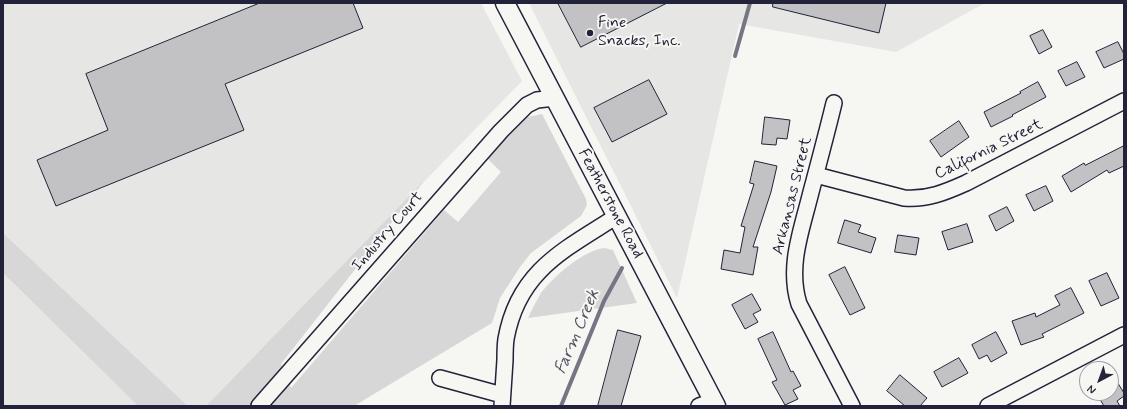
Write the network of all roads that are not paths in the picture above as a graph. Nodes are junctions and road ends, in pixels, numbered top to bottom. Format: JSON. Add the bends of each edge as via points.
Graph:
{"nodes":[{"id":1,"x":505,"y":3,"type":"edge"},
{"id":2,"x":554,"y":98,"type":"junction"},
{"id":3,"x":1124,"y":101,"type":"edge"},
{"id":4,"x":834,"y":102,"type":"dead end"},
{"id":5,"x":816,"y":175,"type":"junction"},
{"id":6,"x":616,"y":216,"type":"junction"},
{"id":7,"x":1124,"y":335,"type":"edge"},
{"id":8,"x":440,"y":378,"type":"dead end"},
{"id":9,"x":502,"y":401,"type":"edge"},
{"id":10,"x":709,"y":404,"type":"edge"},
{"id":11,"x":259,"y":406,"type":"edge"},
{"id":12,"x":852,"y":406,"type":"edge"},
{"id":13,"x":988,"y":406,"type":"edge"}],
"edges":[{"from":1,"to":2,"type":"street","name":"Featherstone Road"},
{"from":2,"to":6,"type":"street","name":"Featherstone Road"},
{"from":2,"to":11,"type":"street","name":"Industry Court","via":[[537,100],[527,105],[501,130]]},
{"from":3,"to":5,"type":"street","name":"California Street","via":[[966,183],[932,196],[904,198]]},
{"from":4,"to":5,"type":"street","name":"Arkansas Street"},
{"from":5,"to":12,"type":"street","name":"Arkansas Street","via":[[795,255],[795,292]]},
{"from":6,"to":9,"type":"street","via":[[557,254],[531,280],[524,291],[511,320],[506,340]]},
{"from":6,"to":10,"type":"street","name":"Featherstone Road"},
{"from":7,"to":13,"type":"street"},
{"from":8,"to":9,"type":"street"}]}
